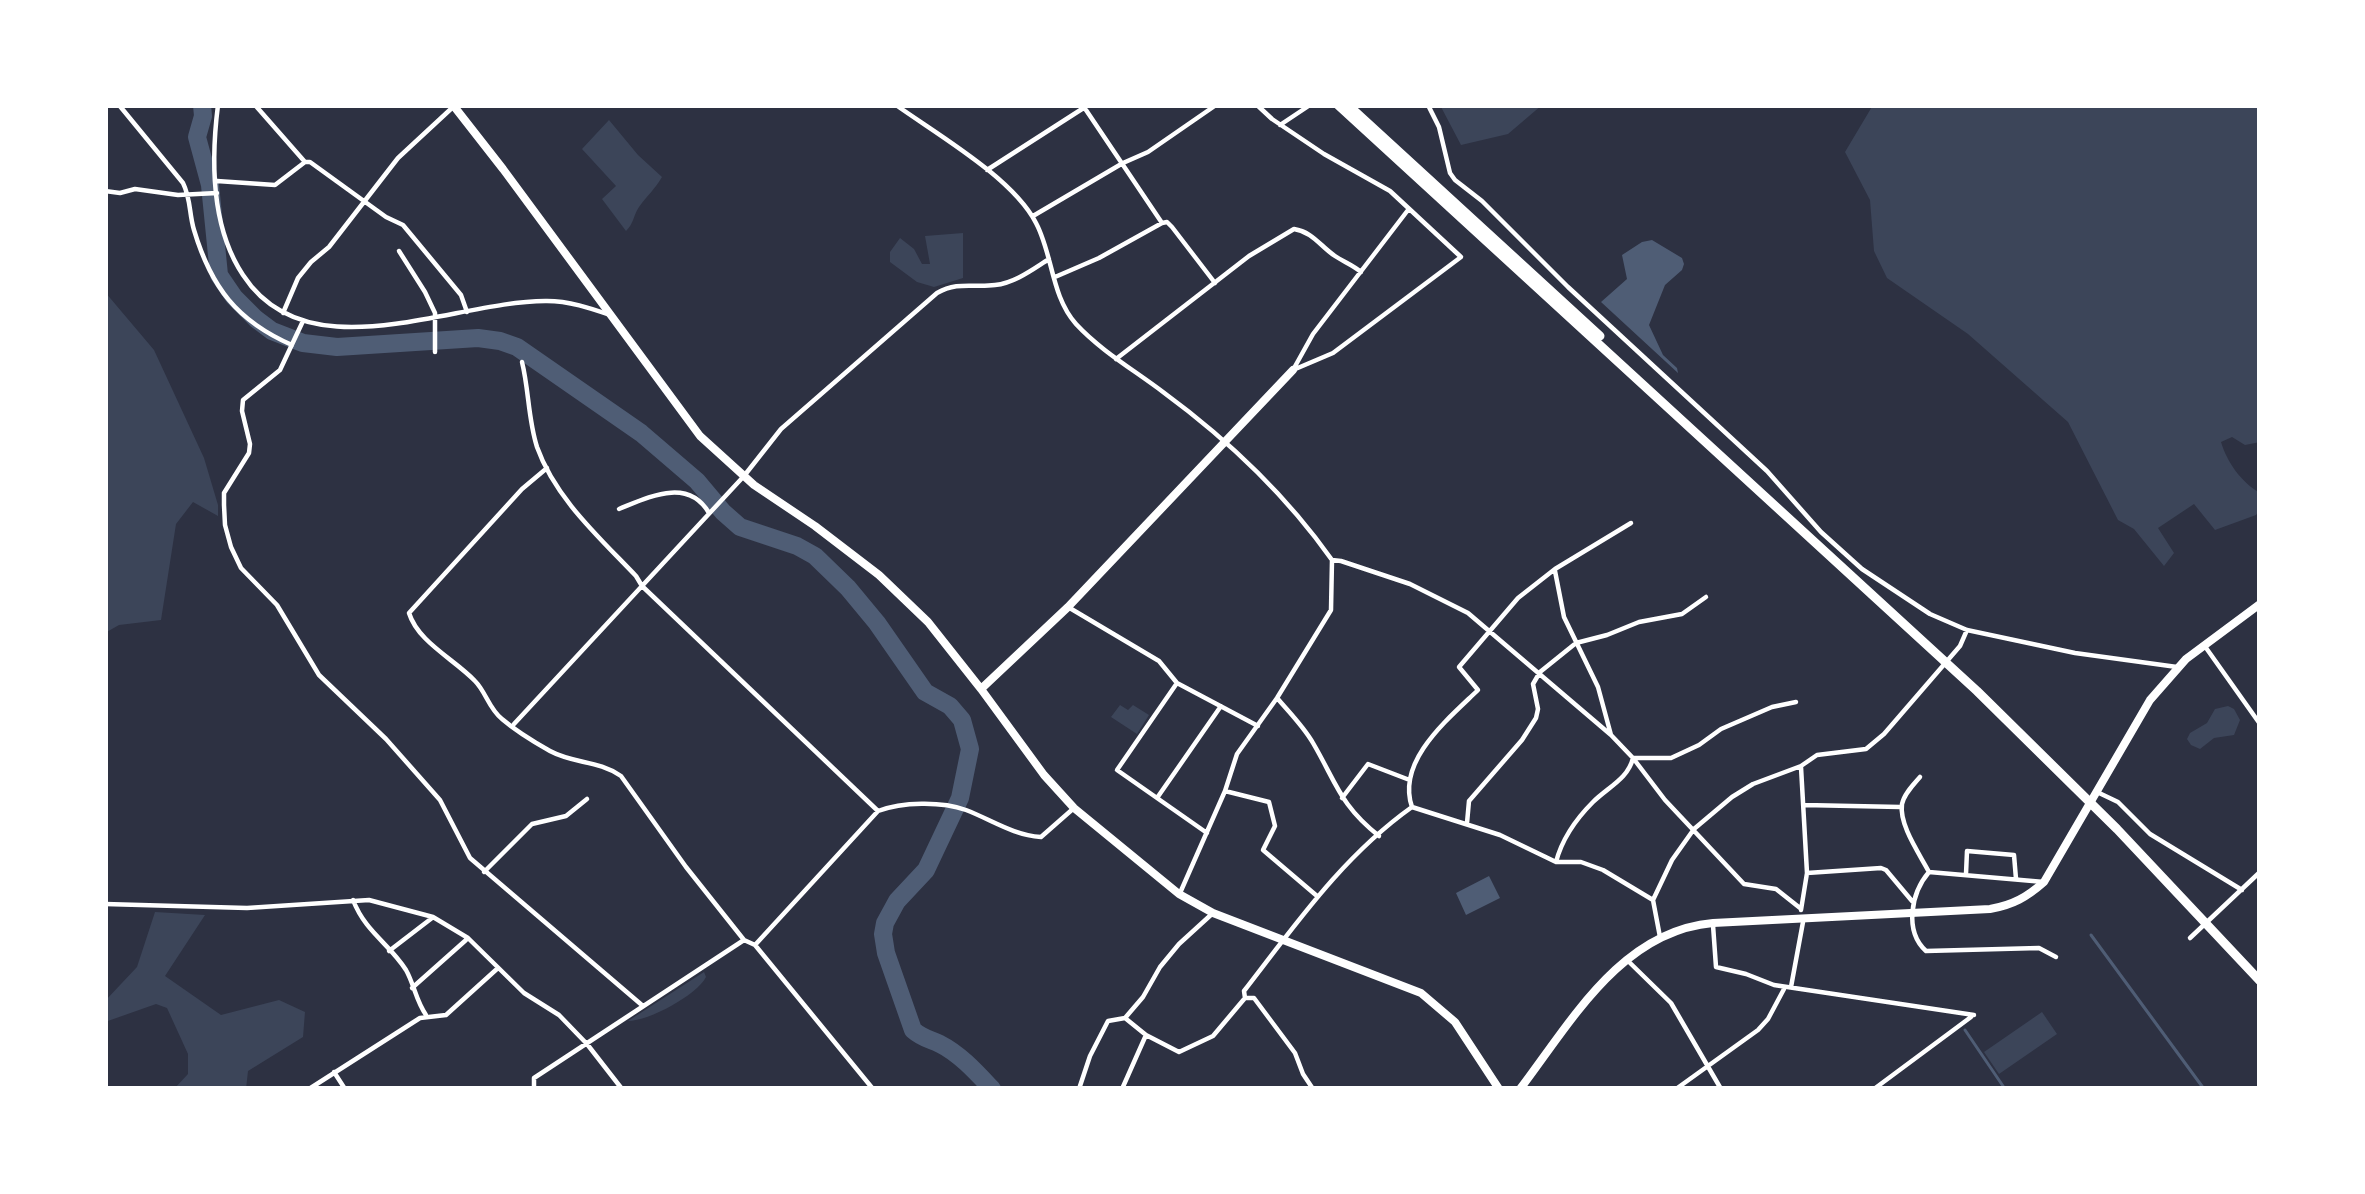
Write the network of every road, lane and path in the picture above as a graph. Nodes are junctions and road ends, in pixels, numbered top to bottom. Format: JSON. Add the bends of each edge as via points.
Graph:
{"nodes":[{"id":1,"x":119,"y":105,"type":"edge"},
{"id":2,"x":218,"y":105,"type":"edge"},
{"id":3,"x":255,"y":105,"type":"edge"},
{"id":4,"x":896,"y":105,"type":"edge"},
{"id":5,"x":1094,"y":105,"type":"edge"},
{"id":6,"x":1216,"y":105,"type":"edge"},
{"id":7,"x":1257,"y":105,"type":"edge"},
{"id":8,"x":1310,"y":105,"type":"edge"},
{"id":9,"x":1338,"y":105,"type":"edge"},
{"id":10,"x":1348,"y":105,"type":"edge"},
{"id":11,"x":1428,"y":105,"type":"edge"},
{"id":12,"x":453,"y":106,"type":"edge"},
{"id":13,"x":1082,"y":108,"type":"edge"},
{"id":14,"x":1280,"y":124,"type":"junction"},
{"id":15,"x":304,"y":162,"type":"junction"},
{"id":16,"x":1124,"y":163,"type":"junction"},
{"id":17,"x":987,"y":170,"type":"junction"},
{"id":18,"x":217,"y":181,"type":"junction"},
{"id":19,"x":105,"y":190,"type":"edge"},
{"id":20,"x":215,"y":193,"type":"junction"},
{"id":21,"x":190,"y":195,"type":"junction"},
{"id":22,"x":366,"y":200,"type":"junction"},
{"id":23,"x":1408,"y":210,"type":"junction"},
{"id":24,"x":1033,"y":216,"type":"junction"},
{"id":25,"x":1162,"y":223,"type":"junction"},
{"id":26,"x":398,"y":251,"type":"dead end"},
{"id":27,"x":1049,"y":259,"type":"junction"},
{"id":28,"x":1361,"y":272,"type":"junction"},
{"id":29,"x":1054,"y":277,"type":"junction"},
{"id":30,"x":1215,"y":283,"type":"junction"},
{"id":31,"x":467,"y":312,"type":"junction"},
{"id":32,"x":283,"y":313,"type":"junction"},
{"id":33,"x":610,"y":315,"type":"junction"},
{"id":34,"x":435,"y":319,"type":"junction"},
{"id":35,"x":302,"y":323,"type":"junction"},
{"id":36,"x":292,"y":345,"type":"junction"},
{"id":37,"x":435,"y":352,"type":"dead end"},
{"id":38,"x":1116,"y":358,"type":"junction"},
{"id":39,"x":522,"y":362,"type":"dead end"},
{"id":40,"x":1293,"y":370,"type":"junction"},
{"id":41,"x":1224,"y":442,"type":"junction"},
{"id":42,"x":547,"y":468,"type":"junction"},
{"id":43,"x":744,"y":476,"type":"junction"},
{"id":44,"x":619,"y":509,"type":"dead end"},
{"id":45,"x":711,"y":511,"type":"junction"},
{"id":46,"x":1631,"y":523,"type":"dead end"},
{"id":47,"x":1332,"y":560,"type":"junction"},
{"id":48,"x":1842,"y":563,"type":"junction"},
{"id":49,"x":1555,"y":569,"type":"junction"},
{"id":50,"x":642,"y":586,"type":"junction"},
{"id":51,"x":1706,"y":597,"type":"dead end"},
{"id":52,"x":2260,"y":604,"type":"edge"},
{"id":53,"x":1068,"y":608,"type":"junction"},
{"id":54,"x":1966,"y":631,"type":"junction"},
{"id":55,"x":1490,"y":632,"type":"junction"},
{"id":56,"x":1576,"y":643,"type":"junction"},
{"id":57,"x":2204,"y":645,"type":"junction"},
{"id":58,"x":2177,"y":667,"type":"junction"},
{"id":59,"x":1540,"y":672,"type":"junction"},
{"id":60,"x":1177,"y":683,"type":"junction"},
{"id":61,"x":981,"y":689,"type":"junction"},
{"id":62,"x":1277,"y":698,"type":"junction"},
{"id":63,"x":1796,"y":702,"type":"dead end"},
{"id":64,"x":1221,"y":706,"type":"junction"},
{"id":65,"x":2260,"y":724,"type":"edge"},
{"id":66,"x":512,"y":726,"type":"junction"},
{"id":67,"x":1258,"y":727,"type":"junction"},
{"id":68,"x":1611,"y":735,"type":"junction"},
{"id":69,"x":1633,"y":758,"type":"junction"},
{"id":70,"x":1801,"y":766,"type":"junction"},
{"id":71,"x":1920,"y":777,"type":"dead end"},
{"id":72,"x":1408,"y":779,"type":"junction"},
{"id":73,"x":1226,"y":791,"type":"junction"},
{"id":74,"x":2097,"y":792,"type":"junction"},
{"id":75,"x":1157,"y":798,"type":"junction"},
{"id":76,"x":1342,"y":798,"type":"junction"},
{"id":77,"x":587,"y":799,"type":"dead end"},
{"id":78,"x":1804,"y":805,"type":"junction"},
{"id":79,"x":1412,"y":807,"type":"junction"},
{"id":80,"x":1074,"y":808,"type":"junction"},
{"id":81,"x":1901,"y":808,"type":"junction"},
{"id":82,"x":878,"y":811,"type":"junction"},
{"id":83,"x":1467,"y":823,"type":"junction"},
{"id":84,"x":1694,"y":829,"type":"junction"},
{"id":85,"x":1207,"y":833,"type":"junction"},
{"id":86,"x":1379,"y":836,"type":"junction"},
{"id":87,"x":1556,"y":862,"type":"junction"},
{"id":88,"x":484,"y":872,"type":"junction"},
{"id":89,"x":1929,"y":872,"type":"junction"},
{"id":90,"x":2260,"y":872,"type":"edge"},
{"id":91,"x":1807,"y":873,"type":"junction"},
{"id":92,"x":1966,"y":874,"type":"junction"},
{"id":93,"x":2016,"y":879,"type":"junction"},
{"id":94,"x":2044,"y":882,"type":"junction"},
{"id":95,"x":2242,"y":890,"type":"junction"},
{"id":96,"x":1179,"y":894,"type":"junction"},
{"id":97,"x":1317,"y":896,"type":"junction"},
{"id":98,"x":353,"y":900,"type":"junction"},
{"id":99,"x":1653,"y":900,"type":"junction"},
{"id":100,"x":105,"y":904,"type":"edge"},
{"id":101,"x":1912,"y":907,"type":"junction"},
{"id":102,"x":1213,"y":913,"type":"junction"},
{"id":103,"x":1801,"y":913,"type":"junction"},
{"id":104,"x":433,"y":917,"type":"junction"},
{"id":105,"x":1713,"y":923,"type":"junction"},
{"id":106,"x":1660,"y":937,"type":"junction"},
{"id":107,"x":468,"y":938,"type":"junction"},
{"id":108,"x":2190,"y":938,"type":"dead end"},
{"id":109,"x":1284,"y":939,"type":"junction"},
{"id":110,"x":744,"y":940,"type":"junction"},
{"id":111,"x":755,"y":945,"type":"junction"},
{"id":112,"x":389,"y":951,"type":"junction"},
{"id":113,"x":2056,"y":957,"type":"dead end"},
{"id":114,"x":1625,"y":959,"type":"junction"},
{"id":115,"x":498,"y":968,"type":"junction"},
{"id":116,"x":2260,"y":977,"type":"edge"},
{"id":117,"x":1788,"y":987,"type":"junction"},
{"id":118,"x":412,"y":988,"type":"junction"},
{"id":119,"x":1245,"y":998,"type":"junction"},
{"id":120,"x":643,"y":1006,"type":"junction"},
{"id":121,"x":427,"y":1016,"type":"junction"},
{"id":122,"x":1125,"y":1018,"type":"junction"},
{"id":123,"x":1146,"y":1035,"type":"junction"},
{"id":124,"x":587,"y":1044,"type":"junction"},
{"id":125,"x":1708,"y":1066,"type":"junction"},
{"id":126,"x":334,"y":1072,"type":"junction"},
{"id":127,"x":309,"y":1089,"type":"edge"},
{"id":128,"x":345,"y":1089,"type":"edge"},
{"id":129,"x":534,"y":1089,"type":"edge"},
{"id":130,"x":622,"y":1089,"type":"edge"},
{"id":131,"x":873,"y":1089,"type":"edge"},
{"id":132,"x":1079,"y":1089,"type":"edge"},
{"id":133,"x":1122,"y":1089,"type":"edge"},
{"id":134,"x":1312,"y":1089,"type":"edge"},
{"id":135,"x":1499,"y":1089,"type":"edge"},
{"id":136,"x":1520,"y":1089,"type":"edge"},
{"id":137,"x":1676,"y":1089,"type":"edge"},
{"id":138,"x":1721,"y":1089,"type":"edge"},
{"id":139,"x":1874,"y":1089,"type":"edge"}],
"edges":[{"from":1,"to":21,"type":"street"},
{"from":2,"to":18,"type":"street"},
{"from":3,"to":15,"type":"street"},
{"from":4,"to":17,"type":"street"},
{"from":5,"to":13,"type":"street"},
{"from":6,"to":16,"type":"street"},
{"from":7,"to":14,"type":"street"},
{"from":8,"to":14,"type":"street"},
{"from":9,"to":48,"type":"highway"},
{"from":10,"to":48,"type":"highway"},
{"from":11,"to":54,"type":"street","via":[[1455,180],[1767,471],[1850,559]]},
{"from":12,"to":22,"type":"street"},
{"from":12,"to":33,"type":"main road"},
{"from":13,"to":16,"type":"street"},
{"from":13,"to":17,"type":"street"},
{"from":14,"to":23,"type":"street"},
{"from":15,"to":18,"type":"street","via":[[275,184]]},
{"from":15,"to":22,"type":"street"},
{"from":16,"to":24,"type":"street"},
{"from":16,"to":25,"type":"street"},
{"from":17,"to":24,"type":"street"},
{"from":18,"to":20,"type":"street"},
{"from":19,"to":21,"type":"street"},
{"from":20,"to":21,"type":"street"},
{"from":20,"to":32,"type":"street","via":[[240,271]]},
{"from":21,"to":36,"type":"street","via":[[191,222],[217,285],[246,320]]},
{"from":22,"to":31,"type":"street","via":[[415,238]]},
{"from":22,"to":32,"type":"street","via":[[298,278]]},
{"from":23,"to":28,"type":"street"},
{"from":23,"to":40,"type":"street","via":[[1461,257],[1333,353]]},
{"from":24,"to":27,"type":"street"},
{"from":25,"to":29,"type":"street"},
{"from":25,"to":30,"type":"street"},
{"from":26,"to":34,"type":"street"},
{"from":27,"to":29,"type":"street"},
{"from":27,"to":43,"type":"street","via":[[996,285],[937,293],[781,429]]},
{"from":28,"to":30,"type":"street","via":[[1294,229]]},
{"from":28,"to":40,"type":"street"},
{"from":29,"to":38,"type":"street","via":[[1072,319]]},
{"from":30,"to":38,"type":"street"},
{"from":31,"to":33,"type":"street","via":[[548,301]]},
{"from":31,"to":34,"type":"street"},
{"from":32,"to":35,"type":"street"},
{"from":33,"to":43,"type":"main road","via":[[700,436]]},
{"from":34,"to":35,"type":"street"},
{"from":34,"to":37,"type":"street"},
{"from":35,"to":36,"type":"street"},
{"from":36,"to":88,"type":"street","via":[[275,375],[243,400],[249,452],[224,493],[231,547],[319,675],[440,800]]},
{"from":38,"to":41,"type":"street"},
{"from":39,"to":42,"type":"street"},
{"from":40,"to":41,"type":"main road"},
{"from":41,"to":47,"type":"street"},
{"from":41,"to":53,"type":"main road"},
{"from":42,"to":50,"type":"street"},
{"from":42,"to":66,"type":"street","via":[[409,613],[414,628],[470,675]]},
{"from":43,"to":45,"type":"street"},
{"from":43,"to":61,"type":"main road","via":[[879,575]]},
{"from":44,"to":45,"type":"street","via":[[669,491],[696,497]]},
{"from":45,"to":50,"type":"street"},
{"from":46,"to":49,"type":"street"},
{"from":47,"to":55,"type":"street","via":[[1433,594]]},
{"from":47,"to":62,"type":"street","via":[[1331,610]]},
{"from":48,"to":116,"type":"highway","via":[[2067,777]]},
{"from":49,"to":55,"type":"street"},
{"from":49,"to":56,"type":"street"},
{"from":50,"to":66,"type":"street"},
{"from":50,"to":82,"type":"street"},
{"from":51,"to":56,"type":"street","via":[[1682,614]]},
{"from":52,"to":57,"type":"main road"},
{"from":53,"to":60,"type":"street","via":[[1160,661]]},
{"from":53,"to":61,"type":"main road"},
{"from":54,"to":58,"type":"street"},
{"from":54,"to":70,"type":"street","via":[[1866,749],[1817,755]]},
{"from":55,"to":59,"type":"street"},
{"from":55,"to":72,"type":"street","via":[[1460,667],[1478,690],[1436,732]]},
{"from":56,"to":59,"type":"street"},
{"from":56,"to":68,"type":"street"},
{"from":57,"to":58,"type":"main road"},
{"from":57,"to":65,"type":"street"},
{"from":58,"to":74,"type":"main road"},
{"from":59,"to":68,"type":"street"},
{"from":59,"to":83,"type":"street","via":[[1536,718],[1469,801]]},
{"from":60,"to":64,"type":"street"},
{"from":60,"to":75,"type":"street","via":[[1118,770]]},
{"from":61,"to":80,"type":"main road"},
{"from":62,"to":67,"type":"street"},
{"from":62,"to":76,"type":"street","via":[[1313,742]]},
{"from":63,"to":69,"type":"street","via":[[1772,706],[1671,758]]},
{"from":64,"to":67,"type":"street"},
{"from":64,"to":75,"type":"street"},
{"from":66,"to":110,"type":"street","via":[[552,752],[621,776]]},
{"from":67,"to":73,"type":"street"},
{"from":68,"to":69,"type":"street"},
{"from":69,"to":84,"type":"street"},
{"from":69,"to":87,"type":"street","via":[[1574,826]]},
{"from":70,"to":78,"type":"street"},
{"from":70,"to":84,"type":"street","via":[[1754,784]]},
{"from":71,"to":81,"type":"street"},
{"from":72,"to":76,"type":"street","via":[[1368,764]]},
{"from":72,"to":79,"type":"street"},
{"from":73,"to":85,"type":"street"},
{"from":73,"to":97,"type":"street","via":[[1270,802],[1275,826],[1263,850]]},
{"from":74,"to":94,"type":"main road"},
{"from":74,"to":95,"type":"street"},
{"from":75,"to":85,"type":"street"},
{"from":76,"to":86,"type":"street"},
{"from":77,"to":88,"type":"street","via":[[566,816],[532,824]]},
{"from":78,"to":81,"type":"street"},
{"from":78,"to":91,"type":"street"},
{"from":79,"to":83,"type":"street"},
{"from":79,"to":86,"type":"street"},
{"from":80,"to":82,"type":"street","via":[[1041,837],[952,806]]},
{"from":80,"to":96,"type":"main road"},
{"from":81,"to":89,"type":"street"},
{"from":82,"to":111,"type":"street"},
{"from":83,"to":87,"type":"street"},
{"from":84,"to":99,"type":"street"},
{"from":84,"to":103,"type":"street","via":[[1744,884],[1776,889]]},
{"from":85,"to":96,"type":"street"},
{"from":86,"to":97,"type":"street"},
{"from":87,"to":99,"type":"street","via":[[1603,870]]},
{"from":88,"to":120,"type":"street"},
{"from":89,"to":92,"type":"street"},
{"from":89,"to":101,"type":"street"},
{"from":90,"to":95,"type":"street"},
{"from":91,"to":101,"type":"street","via":[[1881,868]]},
{"from":91,"to":103,"type":"street"},
{"from":92,"to":93,"type":"street"},
{"from":92,"to":93,"type":"street","via":[[1967,851],[2014,855]]},
{"from":93,"to":94,"type":"street"},
{"from":94,"to":101,"type":"main road","via":[[2005,907]]},
{"from":95,"to":108,"type":"street"},
{"from":96,"to":102,"type":"main road"},
{"from":97,"to":109,"type":"street"},
{"from":98,"to":100,"type":"street","via":[[247,908]]},
{"from":98,"to":104,"type":"street"},
{"from":98,"to":112,"type":"street"},
{"from":99,"to":106,"type":"street"},
{"from":101,"to":103,"type":"main road"},
{"from":101,"to":113,"type":"street","via":[[1926,951],[2039,948]]},
{"from":102,"to":109,"type":"main road"},
{"from":102,"to":122,"type":"street","via":[[1179,944]]},
{"from":103,"to":105,"type":"main road"},
{"from":103,"to":117,"type":"street"},
{"from":104,"to":107,"type":"street"},
{"from":104,"to":112,"type":"street"},
{"from":105,"to":106,"type":"main road"},
{"from":105,"to":117,"type":"street","via":[[1716,968]]},
{"from":106,"to":114,"type":"main road"},
{"from":107,"to":115,"type":"street"},
{"from":107,"to":118,"type":"street"},
{"from":109,"to":119,"type":"street"},
{"from":109,"to":135,"type":"main road","via":[[1434,1002]]},
{"from":110,"to":111,"type":"street"},
{"from":110,"to":120,"type":"street"},
{"from":111,"to":131,"type":"street"},
{"from":112,"to":118,"type":"street"},
{"from":114,"to":125,"type":"street","via":[[1671,1003]]},
{"from":114,"to":136,"type":"main road"},
{"from":115,"to":121,"type":"street","via":[[446,1015]]},
{"from":115,"to":124,"type":"street"},
{"from":117,"to":125,"type":"street","via":[[1768,1019]]},
{"from":117,"to":139,"type":"street","via":[[1974,1015]]},
{"from":118,"to":121,"type":"street"},
{"from":119,"to":123,"type":"street","via":[[1213,1036],[1179,1052]]},
{"from":119,"to":134,"type":"street","via":[[1254,998],[1295,1053]]},
{"from":120,"to":124,"type":"street"},
{"from":121,"to":126,"type":"street"},
{"from":122,"to":123,"type":"street"},
{"from":122,"to":132,"type":"street","via":[[1108,1021]]},
{"from":123,"to":133,"type":"street"},
{"from":124,"to":129,"type":"street","via":[[534,1078]]},
{"from":124,"to":130,"type":"street"},
{"from":125,"to":137,"type":"street"},
{"from":125,"to":138,"type":"street"},
{"from":126,"to":127,"type":"street"},
{"from":126,"to":128,"type":"street"}]}
